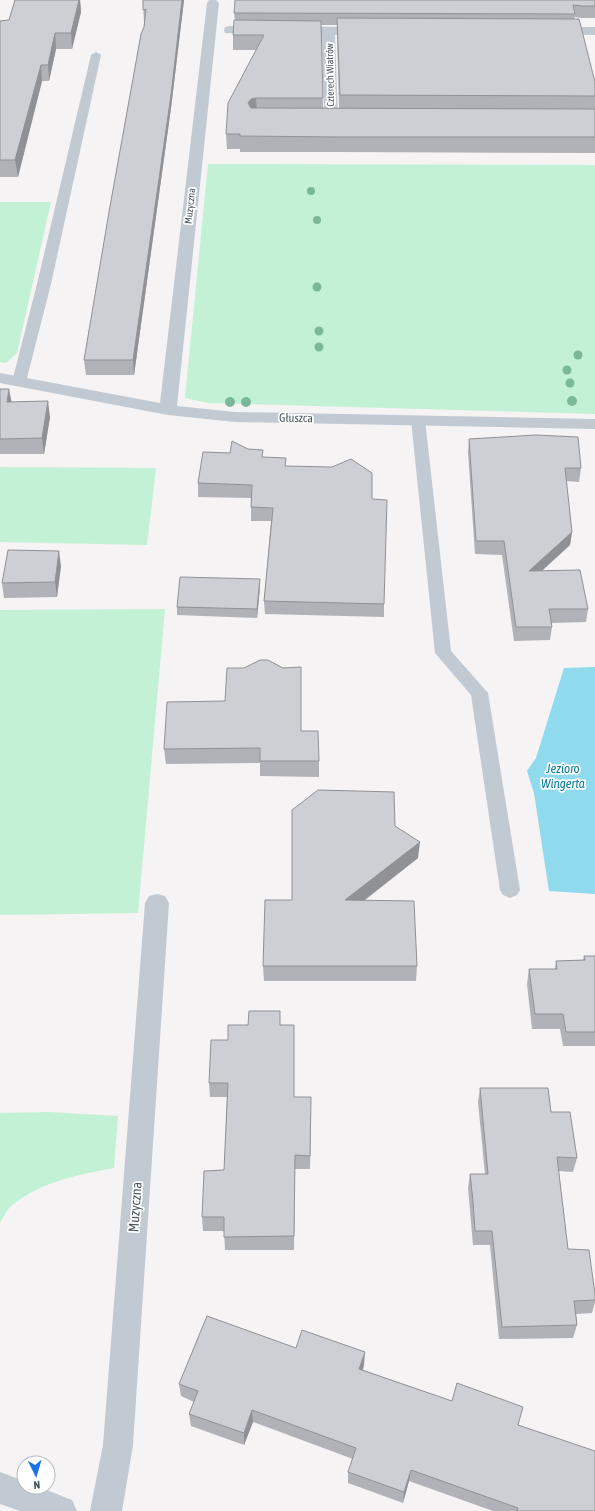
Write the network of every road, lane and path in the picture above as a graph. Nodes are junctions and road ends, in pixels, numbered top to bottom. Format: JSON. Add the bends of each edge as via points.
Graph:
{"nodes":[{"id":1,"x":213,"y":3,"type":"dead end"},
{"id":2,"x":230,"y":30,"type":"dead end"},
{"id":3,"x":328,"y":31,"type":"junction"},
{"id":4,"x":383,"y":31,"type":"edge"},
{"id":5,"x":538,"y":31,"type":"edge"},
{"id":6,"x":595,"y":31,"type":"edge"},
{"id":7,"x":96,"y":55,"type":"dead end"},
{"id":8,"x":331,"y":118,"type":"junction"},
{"id":9,"x":347,"y":118,"type":"edge"},
{"id":10,"x":316,"y":119,"type":"edge"},
{"id":11,"x":0,"y":378,"type":"edge"},
{"id":12,"x":19,"y":382,"type":"junction"},
{"id":13,"x":168,"y":410,"type":"junction"},
{"id":14,"x":418,"y":420,"type":"junction"},
{"id":15,"x":595,"y":424,"type":"edge"},
{"id":16,"x":510,"y":890,"type":"dead end"},
{"id":17,"x":156,"y":903,"type":"dead end"},
{"id":18,"x":0,"y":1488,"type":"edge"},
{"id":19,"x":61,"y":1511,"type":"edge"},
{"id":20,"x":106,"y":1511,"type":"edge"}],
"edges":[{"from":1,"to":13,"type":"street","name":"Muzyczna"},
{"from":2,"to":3,"type":"street","name":"Czterech Wiatrów"},
{"from":3,"to":4,"type":"street","name":"Czterech Wiatrów"},
{"from":3,"to":8,"type":"street","name":"Czterech Wiatrów"},
{"from":5,"to":6,"type":"street"},
{"from":7,"to":12,"type":"lane"},
{"from":8,"to":9,"type":"street","name":"Czterech Wiatrów"},
{"from":8,"to":10,"type":"street","name":"Czterech Wiatrów"},
{"from":11,"to":12,"type":"street","name":"Głuszca"},
{"from":12,"to":13,"type":"street","name":"Głuszca"},
{"from":13,"to":14,"type":"street","name":"Głuszca","via":[[235,417]]},
{"from":14,"to":15,"type":"street","name":"Głuszca"},
{"from":14,"to":16,"type":"lane","via":[[443,653],[479,693]]},
{"from":17,"to":20,"type":"street","name":"Muzyczna","via":[[118,1445]]},
{"from":18,"to":19,"type":"street"}]}
